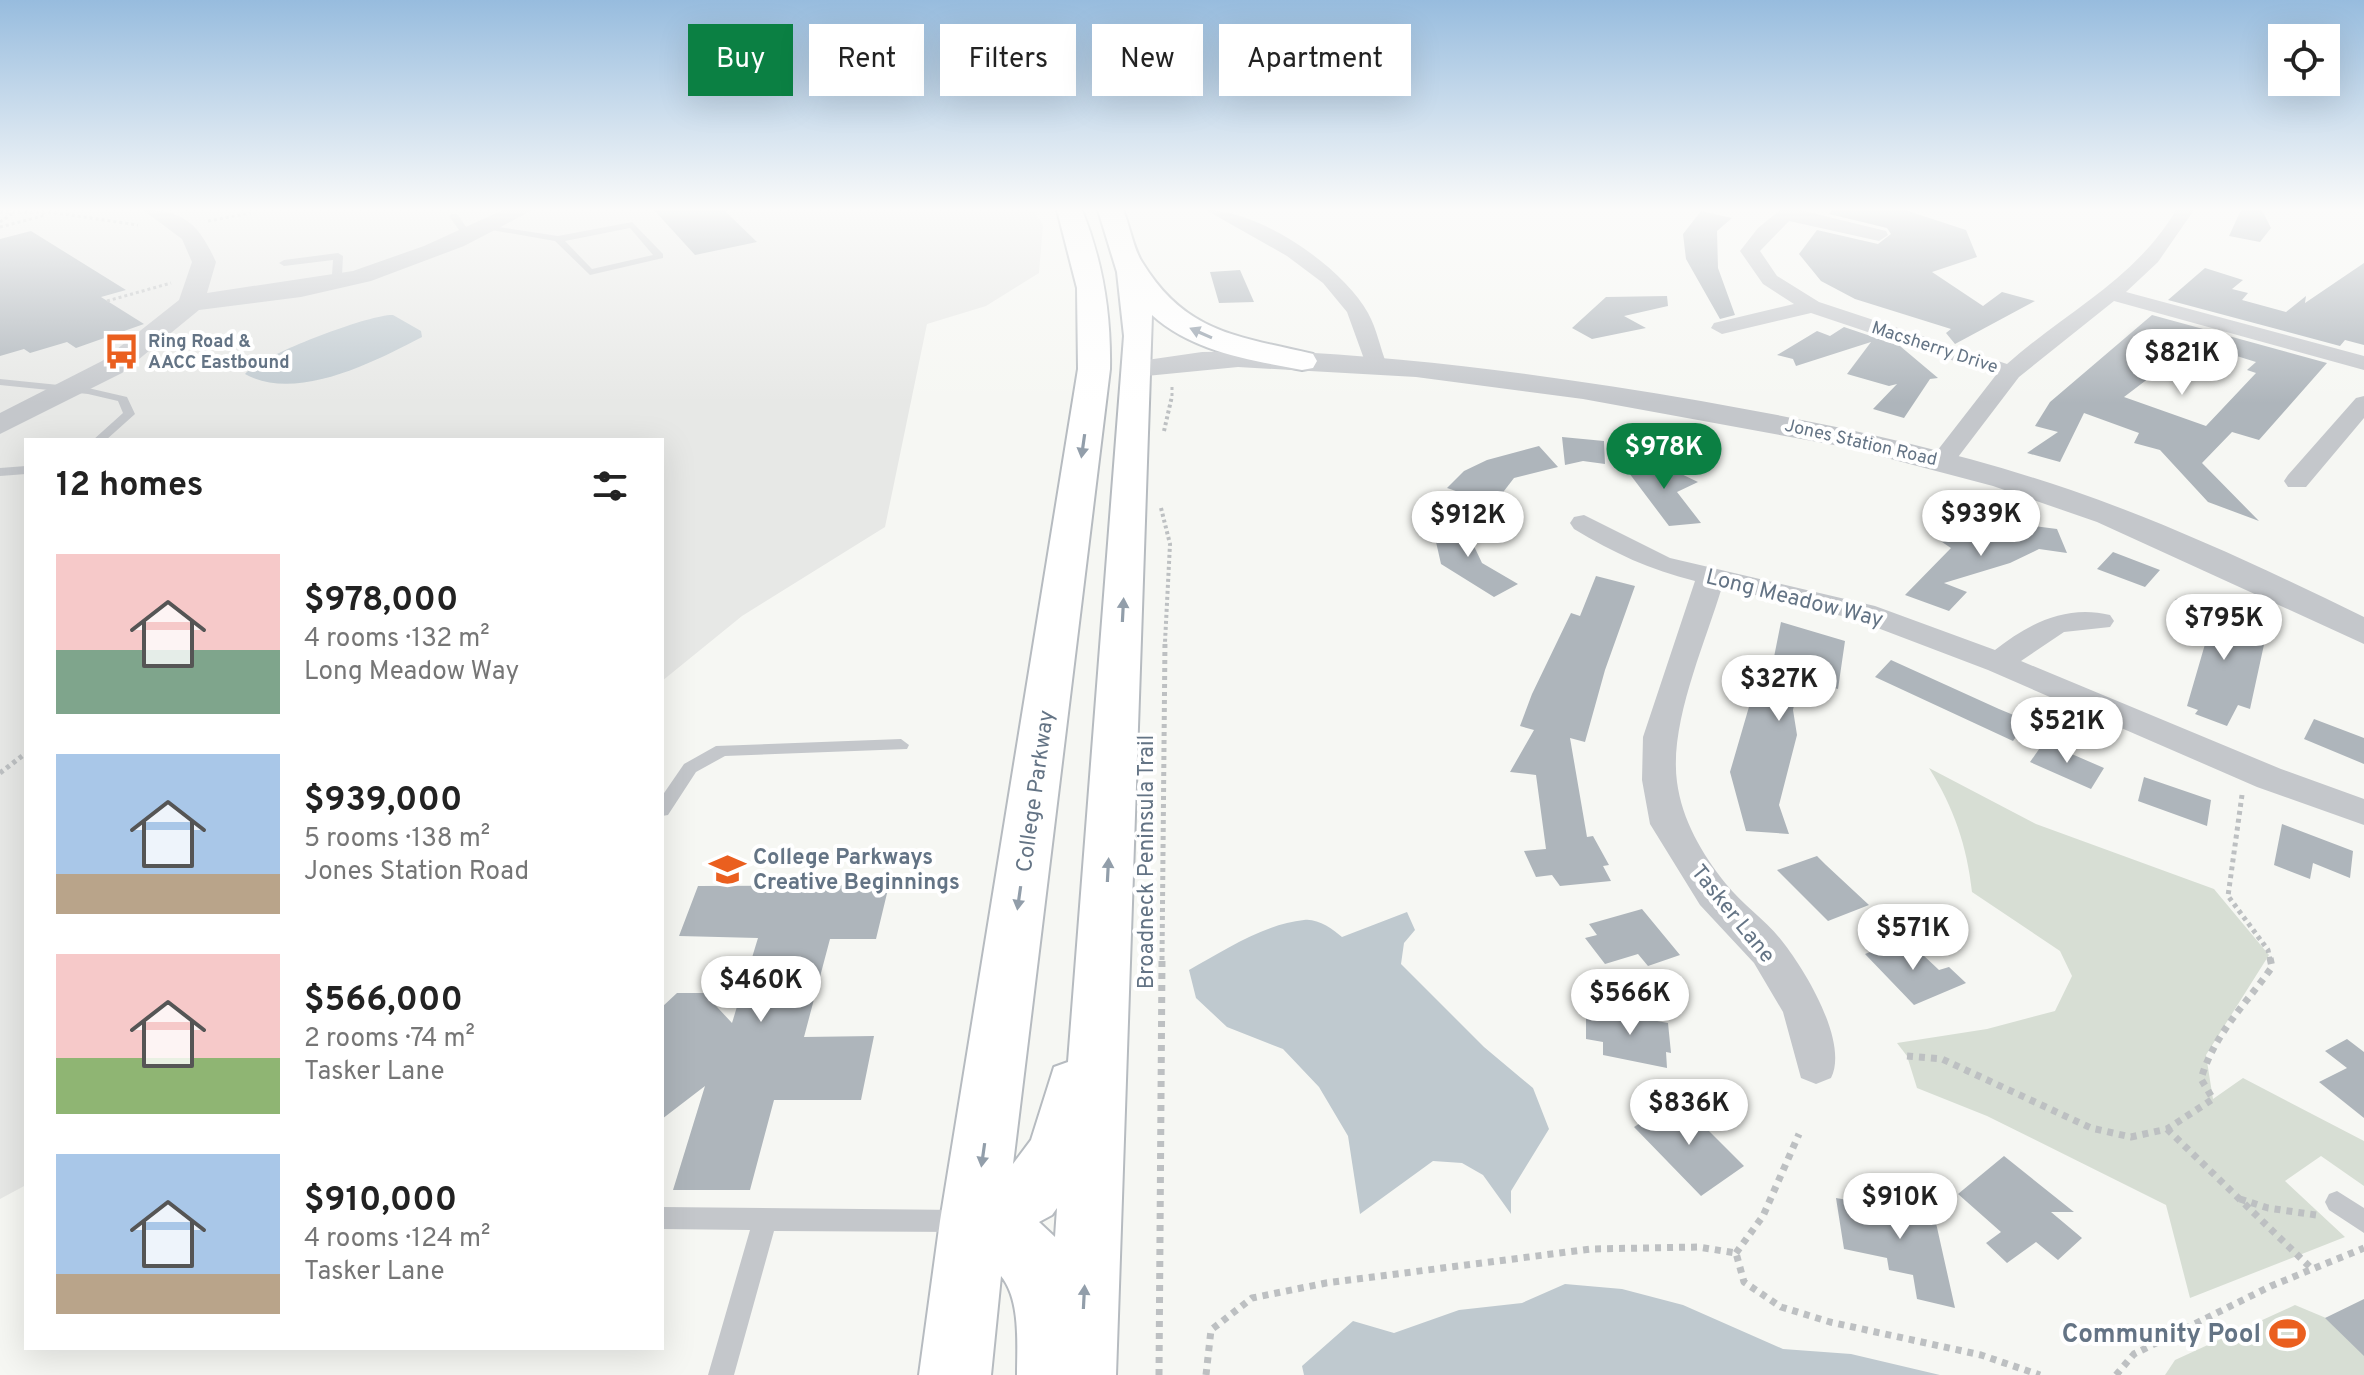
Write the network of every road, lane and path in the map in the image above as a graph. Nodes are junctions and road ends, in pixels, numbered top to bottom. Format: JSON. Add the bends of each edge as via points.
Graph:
{"nodes":[{"id":1,"x":197,"y":274,"type":"edge"},
{"id":2,"x":337,"y":274,"type":"edge"},
{"id":3,"x":366,"y":274,"type":"edge"},
{"id":4,"x":1089,"y":274,"type":"edge"},
{"id":5,"x":1133,"y":274,"type":"edge"},
{"id":6,"x":1138,"y":274,"type":"edge"},
{"id":7,"x":1322,"y":274,"type":"edge"},
{"id":8,"x":1766,"y":274,"type":"edge"},
{"id":9,"x":2132,"y":274,"type":"edge"},
{"id":10,"x":342,"y":282,"type":"junction"},
{"id":11,"x":186,"y":292,"type":"junction"},
{"id":12,"x":2110,"y":294,"type":"junction"},
{"id":13,"x":107,"y":301,"type":"dead end"},
{"id":14,"x":1812,"y":306,"type":"junction"},
{"id":15,"x":1722,"y":328,"type":"dead end"},
{"id":16,"x":1302,"y":361,"type":"junction"},
{"id":17,"x":2364,"y":363,"type":"edge"},
{"id":18,"x":1376,"y":365,"type":"junction"},
{"id":19,"x":1133,"y":371,"type":"junction"},
{"id":20,"x":2010,"y":372,"type":"junction"},
{"id":21,"x":0,"y":382,"type":"edge"},
{"id":22,"x":70,"y":389,"type":"junction"},
{"id":23,"x":2364,"y":403,"type":"edge"},
{"id":24,"x":0,"y":425,"type":"edge"},
{"id":25,"x":101,"y":438,"type":"edge"},
{"id":26,"x":1159,"y":445,"type":"dead end"},
{"id":27,"x":1943,"y":460,"type":"junction"},
{"id":28,"x":24,"y":470,"type":"edge"},
{"id":29,"x":0,"y":472,"type":"edge"},
{"id":30,"x":2297,"y":481,"type":"dead end"},
{"id":31,"x":1159,"y":502,"type":"dead end"},
{"id":32,"x":1584,"y":523,"type":"dead end"},
{"id":33,"x":1711,"y":575,"type":"junction"},
{"id":34,"x":2099,"y":621,"type":"dead end"},
{"id":35,"x":2364,"y":632,"type":"edge"},
{"id":36,"x":1999,"y":663,"type":"junction"},
{"id":37,"x":901,"y":745,"type":"dead end"},
{"id":38,"x":24,"y":755,"type":"edge"},
{"id":39,"x":0,"y":773,"type":"edge"},
{"id":40,"x":2243,"y":788,"type":"dead end"},
{"id":41,"x":664,"y":807,"type":"edge"},
{"id":42,"x":2364,"y":812,"type":"edge"},
{"id":43,"x":1101,"y":981,"type":"junction"},
{"id":44,"x":1907,"y":1056,"type":"dead end"},
{"id":45,"x":1816,"y":1065,"type":"dead end"},
{"id":46,"x":2167,"y":1129,"type":"junction"},
{"id":47,"x":1799,"y":1134,"type":"dead end"},
{"id":48,"x":2239,"y":1198,"type":"junction"},
{"id":49,"x":2337,"y":1202,"type":"joint"},
{"id":50,"x":664,"y":1218,"type":"edge"},
{"id":51,"x":765,"y":1219,"type":"junction"},
{"id":52,"x":973,"y":1221,"type":"junction"},
{"id":53,"x":2364,"y":1222,"type":"edge"},
{"id":54,"x":2364,"y":1248,"type":"edge"},
{"id":55,"x":1736,"y":1253,"type":"junction"},
{"id":56,"x":2313,"y":1270,"type":"junction"},
{"id":57,"x":721,"y":1375,"type":"edge"},
{"id":58,"x":955,"y":1375,"type":"edge"},
{"id":59,"x":1053,"y":1375,"type":"edge"},
{"id":60,"x":1080,"y":1375,"type":"edge"},
{"id":61,"x":1159,"y":1375,"type":"edge"},
{"id":62,"x":1206,"y":1375,"type":"edge"},
{"id":63,"x":2040,"y":1375,"type":"edge"},
{"id":64,"x":2116,"y":1375,"type":"edge"}],
"edges":[{"from":1,"to":11,"type":"street"},
{"from":2,"to":10,"type":"lane"},
{"from":3,"to":10,"type":"street"},
{"from":4,"to":19,"type":"main road","name":"College Parkway","via":[[1094,309]]},
{"from":5,"to":19,"type":"main road","name":"College Parkway","via":[[1137,294]]},
{"from":16,"to":6,"type":"main road","one_way":true,"via":[[1235,346],[1188,327],[1157,304]]},
{"from":7,"to":18,"type":"street","via":[[1357,312]]},
{"from":8,"to":14,"type":"street","name":"Macsherry Drive"},
{"from":9,"to":12,"type":"street"},
{"from":10,"to":11,"type":"street","via":[[258,297]]},
{"from":11,"to":13,"type":"path"},
{"from":11,"to":22,"type":"street","via":[[112,367]]},
{"from":12,"to":17,"type":"street"},
{"from":12,"to":20,"type":"street"},
{"from":14,"to":15,"type":"street"},
{"from":14,"to":20,"type":"street","name":"Macsherry Drive"},
{"from":16,"to":18,"type":"street","name":"Jones Station Road"},
{"from":16,"to":19,"type":"street","name":"Jones Station Road","via":[[1168,361]]},
{"from":18,"to":19,"type":"street","name":"Jones Station Road","via":[[1335,373]]},
{"from":18,"to":27,"type":"street","name":"Jones Station Road","via":[[1565,387],[1774,423]]},
{"from":19,"to":26,"type":"path","via":[[1172,406]]},
{"from":43,"to":19,"type":"main road","name":"College Parkway","one_way":true},
{"from":19,"to":52,"type":"main road","name":"College Parkway","one_way":true},
{"from":20,"to":27,"type":"street"},
{"from":21,"to":22,"type":"lane"},
{"from":22,"to":24,"type":"street"},
{"from":22,"to":25,"type":"lane","via":[[123,399],[129,414]]},
{"from":23,"to":30,"type":"street"},
{"from":27,"to":35,"type":"street","name":"Jones Station Road","via":[[2189,547]]},
{"from":28,"to":29,"type":"lane"},
{"from":31,"to":61,"type":"path","name":"Broadneck Peninsula Trail","via":[[1170,544],[1165,612]]},
{"from":32,"to":33,"type":"street","name":"Long Meadow Way","via":[[1661,564]]},
{"from":33,"to":36,"type":"street","name":"Long Meadow Way","via":[[1864,612]]},
{"from":33,"to":45,"type":"street","name":"Tasker Lane","via":[[1660,737],[1659,780],[1668,824],[1713,895],[1768,952],[1803,1009]]},
{"from":34,"to":36,"type":"street","via":[[2045,627]]},
{"from":36,"to":42,"type":"street","name":"Long Meadow Way","via":[[2269,778]]},
{"from":37,"to":41,"type":"lane","via":[[722,750],[690,768]]},
{"from":38,"to":39,"type":"path"},
{"from":40,"to":46,"type":"path","via":[[2228,896],[2268,950],[2272,967],[2207,1051],[2201,1079],[2213,1099]]},
{"from":43,"to":52,"type":"main road","via":[[1059,1152],[1029,1194]]},
{"from":60,"to":43,"type":"main road","name":"College Parkway","one_way":true},
{"from":44,"to":46,"type":"path","via":[[1942,1059],[2091,1128],[2131,1137]]},
{"from":46,"to":48,"type":"path"},
{"from":47,"to":55,"type":"path","via":[[1763,1216]]},
{"from":48,"to":49,"type":"path","via":[[2321,1215]]},
{"from":48,"to":56,"type":"path"},
{"from":49,"to":53,"type":"lane"},
{"from":50,"to":51,"type":"lane"},
{"from":51,"to":52,"type":"lane"},
{"from":51,"to":57,"type":"lane"},
{"from":52,"to":58,"type":"main road","name":"College Parkway"},
{"from":52,"to":59,"type":"main road","via":[[1023,1250],[1038,1273],[1051,1332]]},
{"from":54,"to":56,"type":"path"},
{"from":55,"to":62,"type":"path","via":[[1698,1247],[1591,1249],[1326,1283],[1252,1298],[1211,1330]]},
{"from":55,"to":63,"type":"path","via":[[1740,1279],[1777,1304],[1820,1319],[1966,1350]]},
{"from":56,"to":64,"type":"path","via":[[2134,1354]]}]}
